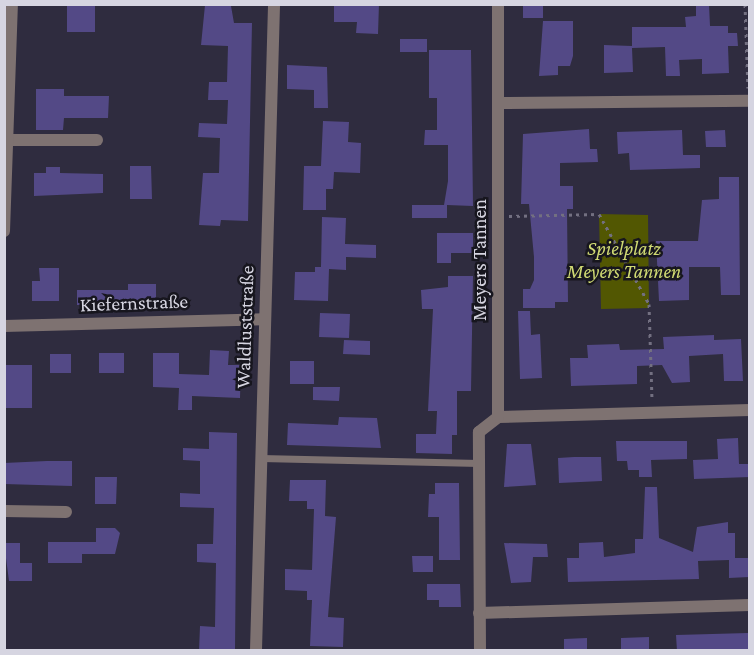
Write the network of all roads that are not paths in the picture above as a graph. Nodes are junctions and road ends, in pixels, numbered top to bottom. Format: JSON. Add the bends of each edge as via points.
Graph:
{"nodes":[{"id":1,"x":12,"y":4,"type":"edge"},
{"id":2,"x":274,"y":4,"type":"edge"},
{"id":3,"x":498,"y":4,"type":"edge"},
{"id":4,"x":749,"y":101,"type":"edge"},
{"id":5,"x":498,"y":103,"type":"junction"},
{"id":6,"x":8,"y":140,"type":"junction"},
{"id":7,"x":97,"y":140,"type":"dead end"},
{"id":8,"x":4,"y":231,"type":"edge"},
{"id":9,"x":264,"y":319,"type":"junction"},
{"id":10,"x":4,"y":326,"type":"edge"},
{"id":11,"x":750,"y":410,"type":"edge"},
{"id":12,"x":498,"y":417,"type":"junction"},
{"id":13,"x":261,"y":459,"type":"junction"},
{"id":14,"x":479,"y":463,"type":"junction"},
{"id":15,"x":4,"y":511,"type":"edge"},
{"id":16,"x":66,"y":512,"type":"dead end"},
{"id":17,"x":750,"y":605,"type":"edge"},
{"id":18,"x":479,"y":613,"type":"junction"},
{"id":19,"x":256,"y":651,"type":"edge"},
{"id":20,"x":480,"y":651,"type":"edge"}],
"edges":[{"from":1,"to":6,"type":"street"},
{"from":2,"to":9,"type":"street","name":"Waldluststraße"},
{"from":3,"to":5,"type":"street","name":"Meyers Tannen"},
{"from":4,"to":5,"type":"street"},
{"from":5,"to":12,"type":"street","name":"Meyers Tannen"},
{"from":6,"to":7,"type":"street"},
{"from":6,"to":8,"type":"street"},
{"from":9,"to":10,"type":"street","name":"Kiefernstraße"},
{"from":9,"to":13,"type":"street","name":"Waldluststraße"},
{"from":11,"to":12,"type":"street"},
{"from":12,"to":14,"type":"street","via":[[479,432]]},
{"from":13,"to":14,"type":"lane"},
{"from":13,"to":19,"type":"street","name":"Waldluststraße"},
{"from":14,"to":18,"type":"street"},
{"from":15,"to":16,"type":"street"},
{"from":17,"to":18,"type":"street"},
{"from":18,"to":20,"type":"street"}]}
